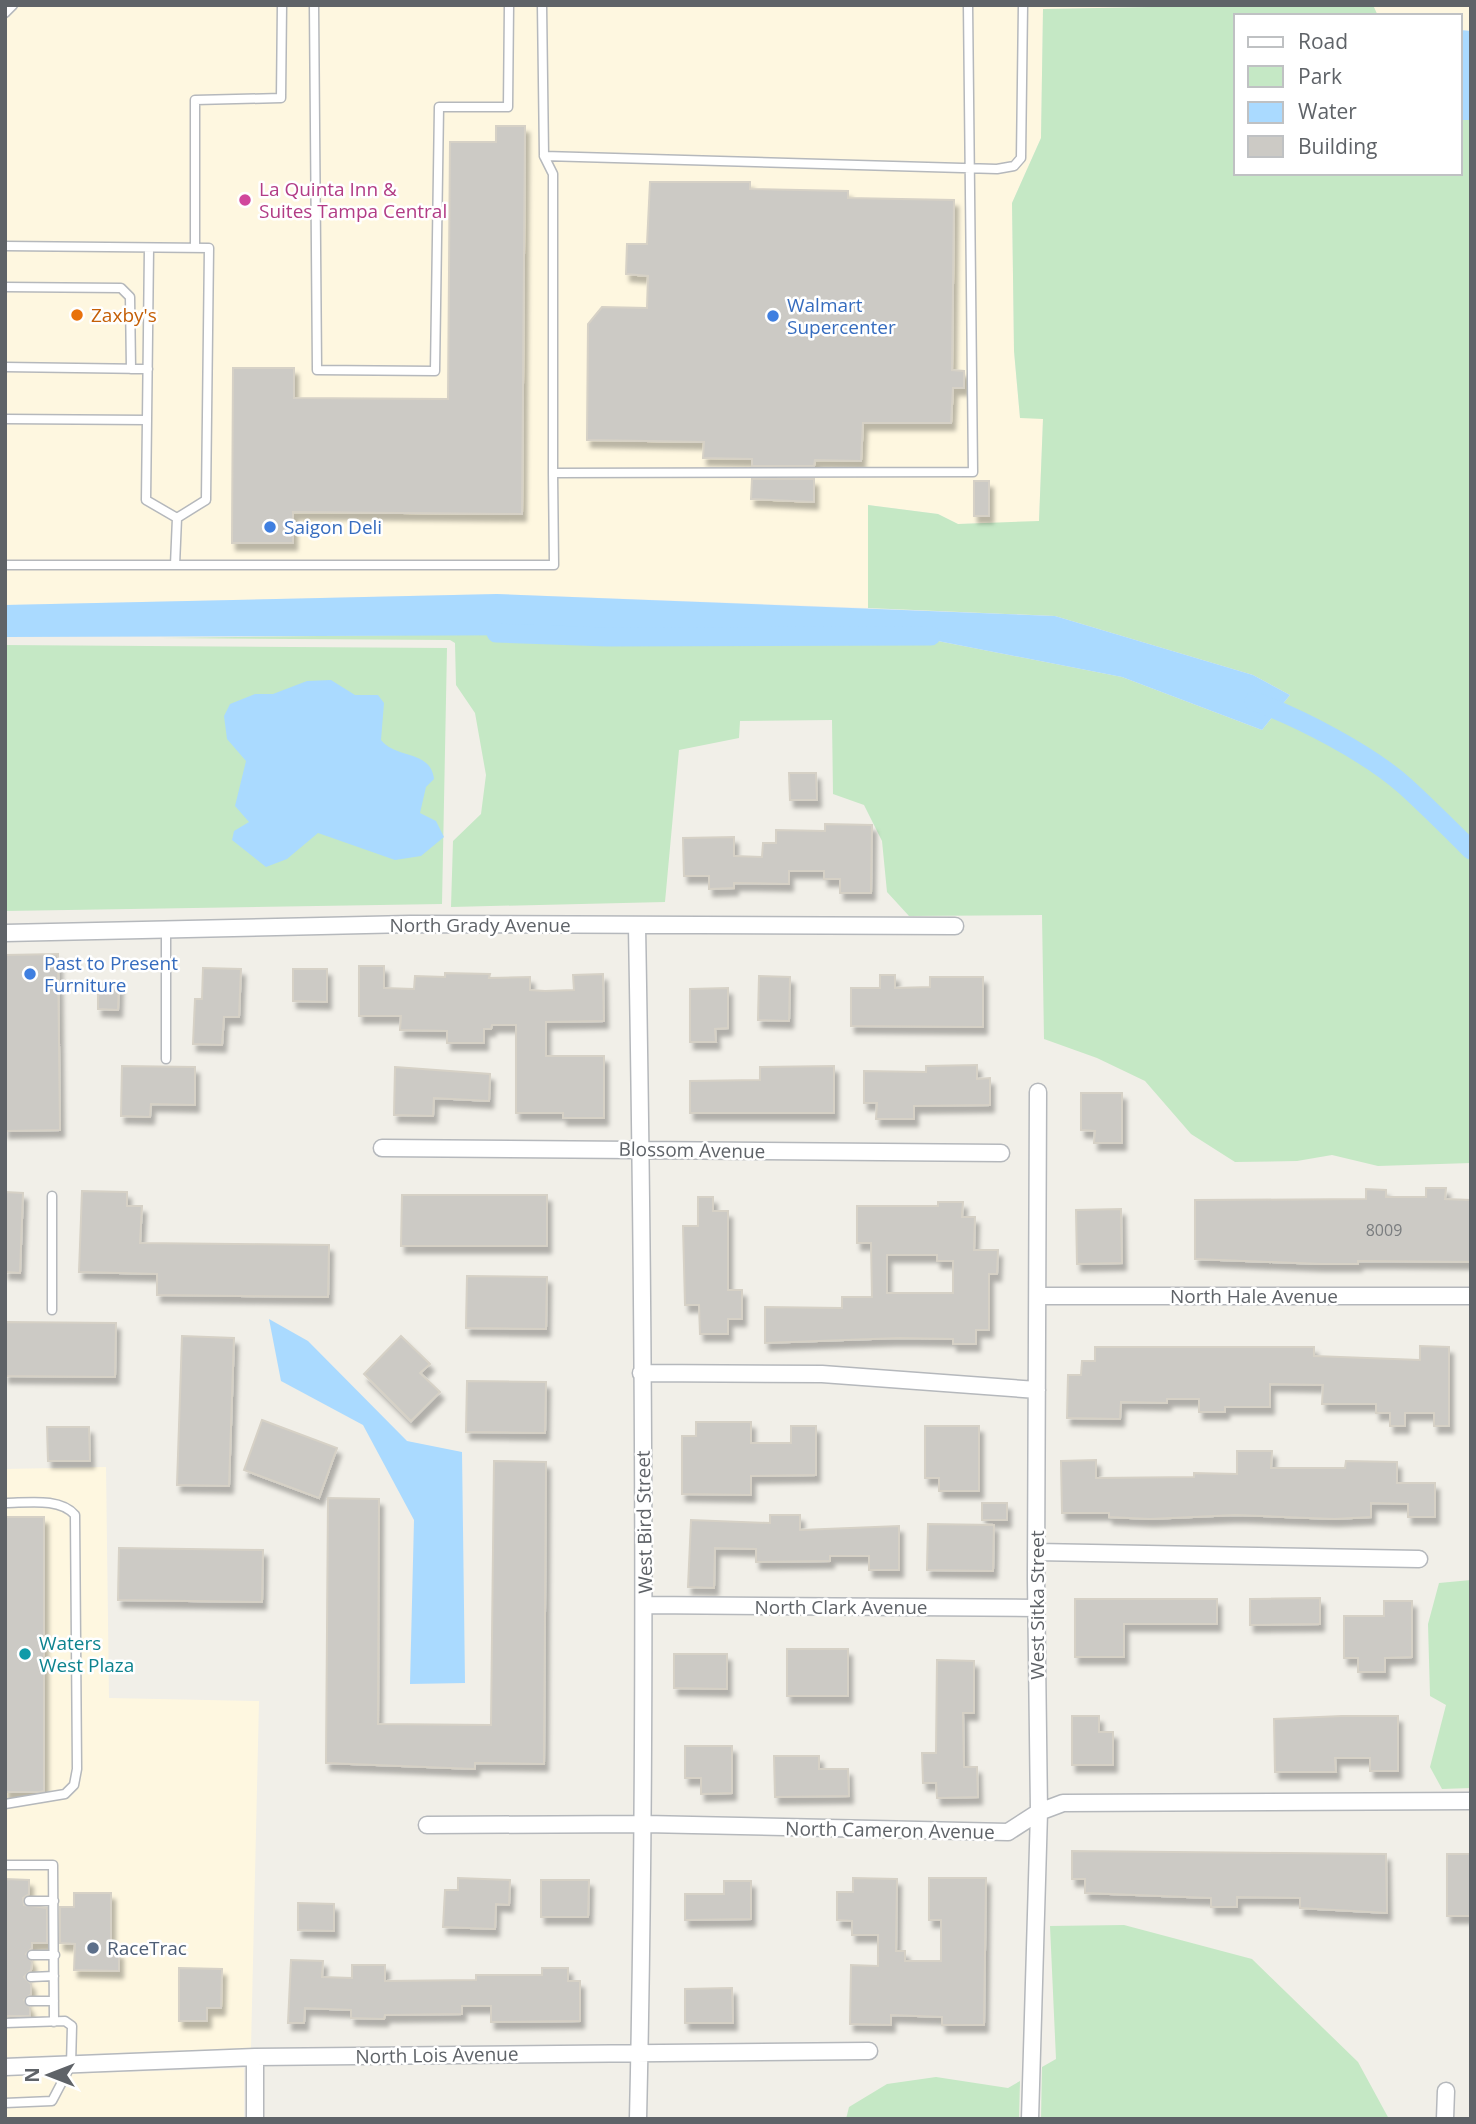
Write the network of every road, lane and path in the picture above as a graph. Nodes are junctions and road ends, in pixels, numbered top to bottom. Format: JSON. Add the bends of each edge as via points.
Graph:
{"nodes":[{"id":1,"x":13,"y":5,"type":"edge"},
{"id":2,"x":282,"y":5,"type":"edge"},
{"id":3,"x":314,"y":5,"type":"edge"},
{"id":4,"x":509,"y":5,"type":"edge"},
{"id":5,"x":542,"y":5,"type":"edge"},
{"id":6,"x":968,"y":5,"type":"edge"},
{"id":7,"x":1023,"y":5,"type":"edge"},
{"id":8,"x":5,"y":13,"type":"edge"},
{"id":9,"x":544,"y":156,"type":"junction"},
{"id":10,"x":970,"y":169,"type":"junction"},
{"id":11,"x":5,"y":246,"type":"edge"},
{"id":12,"x":149,"y":248,"type":"junction"},
{"id":13,"x":195,"y":248,"type":"junction"},
{"id":14,"x":5,"y":287,"type":"edge"},
{"id":15,"x":5,"y":367,"type":"edge"},
{"id":16,"x":131,"y":369,"type":"junction"},
{"id":17,"x":148,"y":369,"type":"junction"},
{"id":18,"x":5,"y":419,"type":"edge"},
{"id":19,"x":147,"y":420,"type":"junction"},
{"id":20,"x":553,"y":473,"type":"junction"},
{"id":21,"x":177,"y":518,"type":"junction"},
{"id":22,"x":5,"y":565,"type":"edge"},
{"id":23,"x":175,"y":565,"type":"junction"},
{"id":24,"x":637,"y":926,"type":"junction"},
{"id":25,"x":955,"y":926,"type":"dead end"},
{"id":26,"x":166,"y":930,"type":"junction"},
{"id":27,"x":5,"y":933,"type":"edge"},
{"id":28,"x":166,"y":1059,"type":"dead end"},
{"id":29,"x":1038,"y":1092,"type":"dead end"},
{"id":30,"x":382,"y":1148,"type":"dead end"},
{"id":31,"x":641,"y":1149,"type":"junction"},
{"id":32,"x":1001,"y":1153,"type":"dead end"},
{"id":33,"x":52,"y":1196,"type":"dead end"},
{"id":34,"x":1038,"y":1296,"type":"junction"},
{"id":35,"x":1471,"y":1296,"type":"edge"},
{"id":36,"x":52,"y":1310,"type":"dead end"},
{"id":37,"x":641,"y":1373,"type":"junction"},
{"id":38,"x":1037,"y":1390,"type":"junction"},
{"id":39,"x":5,"y":1503,"type":"edge"},
{"id":40,"x":1036,"y":1552,"type":"junction"},
{"id":41,"x":1419,"y":1559,"type":"dead end"},
{"id":42,"x":645,"y":1605,"type":"junction"},
{"id":43,"x":1036,"y":1608,"type":"junction"},
{"id":44,"x":1471,"y":1801,"type":"edge"},
{"id":45,"x":5,"y":1804,"type":"edge"},
{"id":46,"x":1039,"y":1812,"type":"junction"},
{"id":47,"x":645,"y":1824,"type":"junction"},
{"id":48,"x":427,"y":1825,"type":"dead end"},
{"id":49,"x":5,"y":1865,"type":"edge"},
{"id":50,"x":29,"y":1901,"type":"dead end"},
{"id":51,"x":54,"y":1901,"type":"junction"},
{"id":52,"x":32,"y":1955,"type":"dead end"},
{"id":53,"x":55,"y":1955,"type":"junction"},
{"id":54,"x":54,"y":1976,"type":"junction"},
{"id":55,"x":31,"y":1977,"type":"dead end"},
{"id":56,"x":30,"y":2001,"type":"dead end"},
{"id":57,"x":54,"y":2001,"type":"junction"},
{"id":58,"x":54,"y":2022,"type":"junction"},
{"id":59,"x":5,"y":2023,"type":"edge"},
{"id":60,"x":869,"y":2051,"type":"dead end"},
{"id":61,"x":639,"y":2053,"type":"junction"},
{"id":62,"x":255,"y":2057,"type":"junction"},
{"id":63,"x":71,"y":2065,"type":"junction"},
{"id":64,"x":5,"y":2067,"type":"edge"},
{"id":65,"x":1446,"y":2091,"type":"dead end"},
{"id":66,"x":5,"y":2103,"type":"edge"},
{"id":67,"x":255,"y":2119,"type":"edge"},
{"id":68,"x":638,"y":2119,"type":"edge"},
{"id":69,"x":1030,"y":2119,"type":"edge"},
{"id":70,"x":1446,"y":2119,"type":"edge"}],
"edges":[{"from":1,"to":8,"type":"lane"},
{"from":2,"to":13,"type":"lane","via":[[281,98],[195,100]]},
{"from":3,"to":4,"type":"lane","via":[[317,370],[422,371],[435,371],[439,107],[508,107]]},
{"from":5,"to":9,"type":"lane"},
{"from":6,"to":10,"type":"lane"},
{"from":7,"to":10,"type":"lane","via":[[1021,158],[1006,168]]},
{"from":9,"to":10,"type":"lane"},
{"from":9,"to":20,"type":"lane","via":[[553,174]]},
{"from":10,"to":20,"type":"lane","via":[[973,471]]},
{"from":11,"to":12,"type":"lane"},
{"from":12,"to":13,"type":"lane"},
{"from":12,"to":17,"type":"lane"},
{"from":13,"to":21,"type":"lane","via":[[209,248],[206,500]]},
{"from":14,"to":16,"type":"lane","via":[[121,288],[130,298]]},
{"from":15,"to":16,"type":"lane"},
{"from":16,"to":17,"type":"lane"},
{"from":17,"to":19,"type":"lane"},
{"from":18,"to":19,"type":"lane"},
{"from":19,"to":21,"type":"lane","via":[[146,500]]},
{"from":20,"to":23,"type":"lane","via":[[554,565]]},
{"from":21,"to":23,"type":"lane"},
{"from":22,"to":23,"type":"lane"},
{"from":24,"to":25,"type":"street","name":"North Grady Avenue"},
{"from":24,"to":26,"type":"street","name":"North Grady Avenue","via":[[410,924]]},
{"from":24,"to":31,"type":"street","name":"West Bird Street"},
{"from":26,"to":27,"type":"street","name":"North Grady Avenue"},
{"from":26,"to":28,"type":"lane"},
{"from":29,"to":34,"type":"street","name":"West Sitka Street"},
{"from":30,"to":31,"type":"street","name":"Blossom Avenue"},
{"from":31,"to":32,"type":"street","name":"Blossom Avenue"},
{"from":31,"to":37,"type":"street","name":"West Bird Street"},
{"from":33,"to":36,"type":"lane"},
{"from":34,"to":35,"type":"street","name":"North Hale Avenue"},
{"from":34,"to":38,"type":"street","name":"West Sitka Street"},
{"from":37,"to":38,"type":"street","via":[[822,1374]]},
{"from":37,"to":42,"type":"street","name":"West Bird Street"},
{"from":38,"to":40,"type":"street","name":"West Sitka Street"},
{"from":39,"to":45,"type":"lane","via":[[50,1503],[75,1515],[77,1769],[74,1785],[65,1794]]},
{"from":40,"to":41,"type":"street"},
{"from":40,"to":43,"type":"street","name":"West Sitka Street"},
{"from":42,"to":43,"type":"street","name":"North Clark Avenue"},
{"from":42,"to":47,"type":"street","name":"West Bird Street"},
{"from":43,"to":46,"type":"street","name":"West Sitka Street"},
{"from":44,"to":46,"type":"street","name":"North Cameron Avenue","via":[[1063,1803]]},
{"from":46,"to":47,"type":"street","name":"North Cameron Avenue","via":[[1008,1832]]},
{"from":46,"to":69,"type":"street","name":"West Sitka Street"},
{"from":47,"to":48,"type":"street","name":"North Cameron Avenue"},
{"from":47,"to":61,"type":"street","name":"West Bird Street"},
{"from":49,"to":51,"type":"lane","via":[[53,1865]]},
{"from":50,"to":51,"type":"lane"},
{"from":51,"to":53,"type":"lane"},
{"from":52,"to":53,"type":"lane"},
{"from":53,"to":54,"type":"lane"},
{"from":54,"to":55,"type":"lane"},
{"from":54,"to":57,"type":"lane"},
{"from":56,"to":57,"type":"lane"},
{"from":57,"to":58,"type":"lane"},
{"from":58,"to":59,"type":"lane"},
{"from":58,"to":63,"type":"lane","via":[[72,2026]]},
{"from":60,"to":61,"type":"street","name":"North Lois Avenue"},
{"from":61,"to":62,"type":"street","name":"North Lois Avenue"},
{"from":61,"to":68,"type":"street","name":"West Bird Street"},
{"from":62,"to":63,"type":"street","name":"North Lois Avenue"},
{"from":62,"to":67,"type":"street"},
{"from":63,"to":64,"type":"street","name":"North Lois Avenue"},
{"from":63,"to":66,"type":"lane","via":[[52,2101]]},
{"from":65,"to":70,"type":"street"}]}
